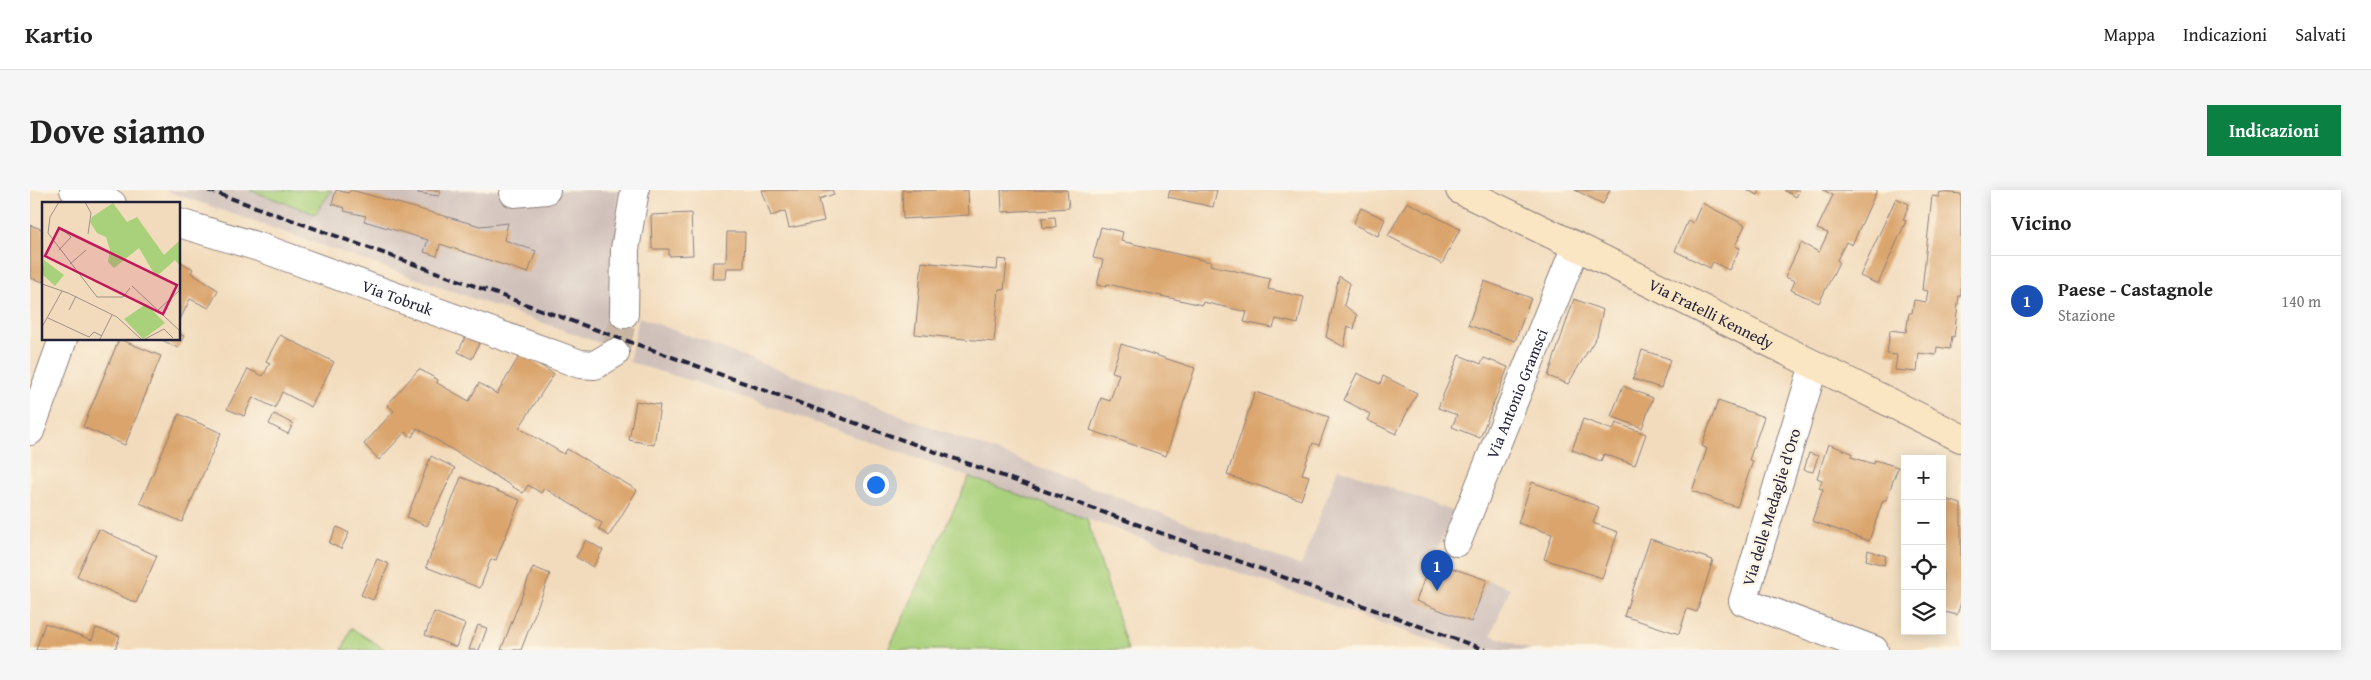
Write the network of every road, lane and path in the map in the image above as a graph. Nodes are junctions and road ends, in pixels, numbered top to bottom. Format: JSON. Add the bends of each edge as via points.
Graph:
{"nodes":[{"id":1,"x":74,"y":190,"type":"edge"},
{"id":2,"x":546,"y":190,"type":"edge"},
{"id":3,"x":635,"y":190,"type":"edge"},
{"id":4,"x":1460,"y":190,"type":"edge"},
{"id":5,"x":514,"y":193,"type":"dead end"},
{"id":6,"x":107,"y":202,"type":"edge"},
{"id":7,"x":180,"y":224,"type":"edge"},
{"id":8,"x":1576,"y":246,"type":"junction"},
{"id":9,"x":624,"y":314,"type":"tunnel mouth"},
{"id":10,"x":63,"y":340,"type":"edge"},
{"id":11,"x":614,"y":353,"type":"dead end"},
{"id":12,"x":1814,"y":364,"type":"junction"},
{"id":13,"x":30,"y":431,"type":"edge"},
{"id":14,"x":1961,"y":438,"type":"edge"},
{"id":15,"x":1457,"y":542,"type":"dead end"},
{"id":16,"x":1874,"y":650,"type":"edge"}],
"edges":[{"from":1,"to":6,"type":"street"},
{"from":2,"to":5,"type":"street"},
{"from":3,"to":9,"type":"street","via":[[625,248]]},
{"from":4,"to":8,"type":"street","name":"Via Fratelli Kennedy"},
{"from":7,"to":11,"type":"street","name":"Via Tobruk","via":[[262,248],[580,364],[595,365]]},
{"from":8,"to":12,"type":"street","name":"Via Fratelli Kennedy"},
{"from":8,"to":15,"type":"street","name":"Via Antonio Gramsci"},
{"from":10,"to":13,"type":"street"},
{"from":12,"to":14,"type":"street","name":"Via Fratelli Kennedy"},
{"from":12,"to":16,"type":"street","name":"Via delle Medaglie d'Oro","via":[[1743,601]]}]}
